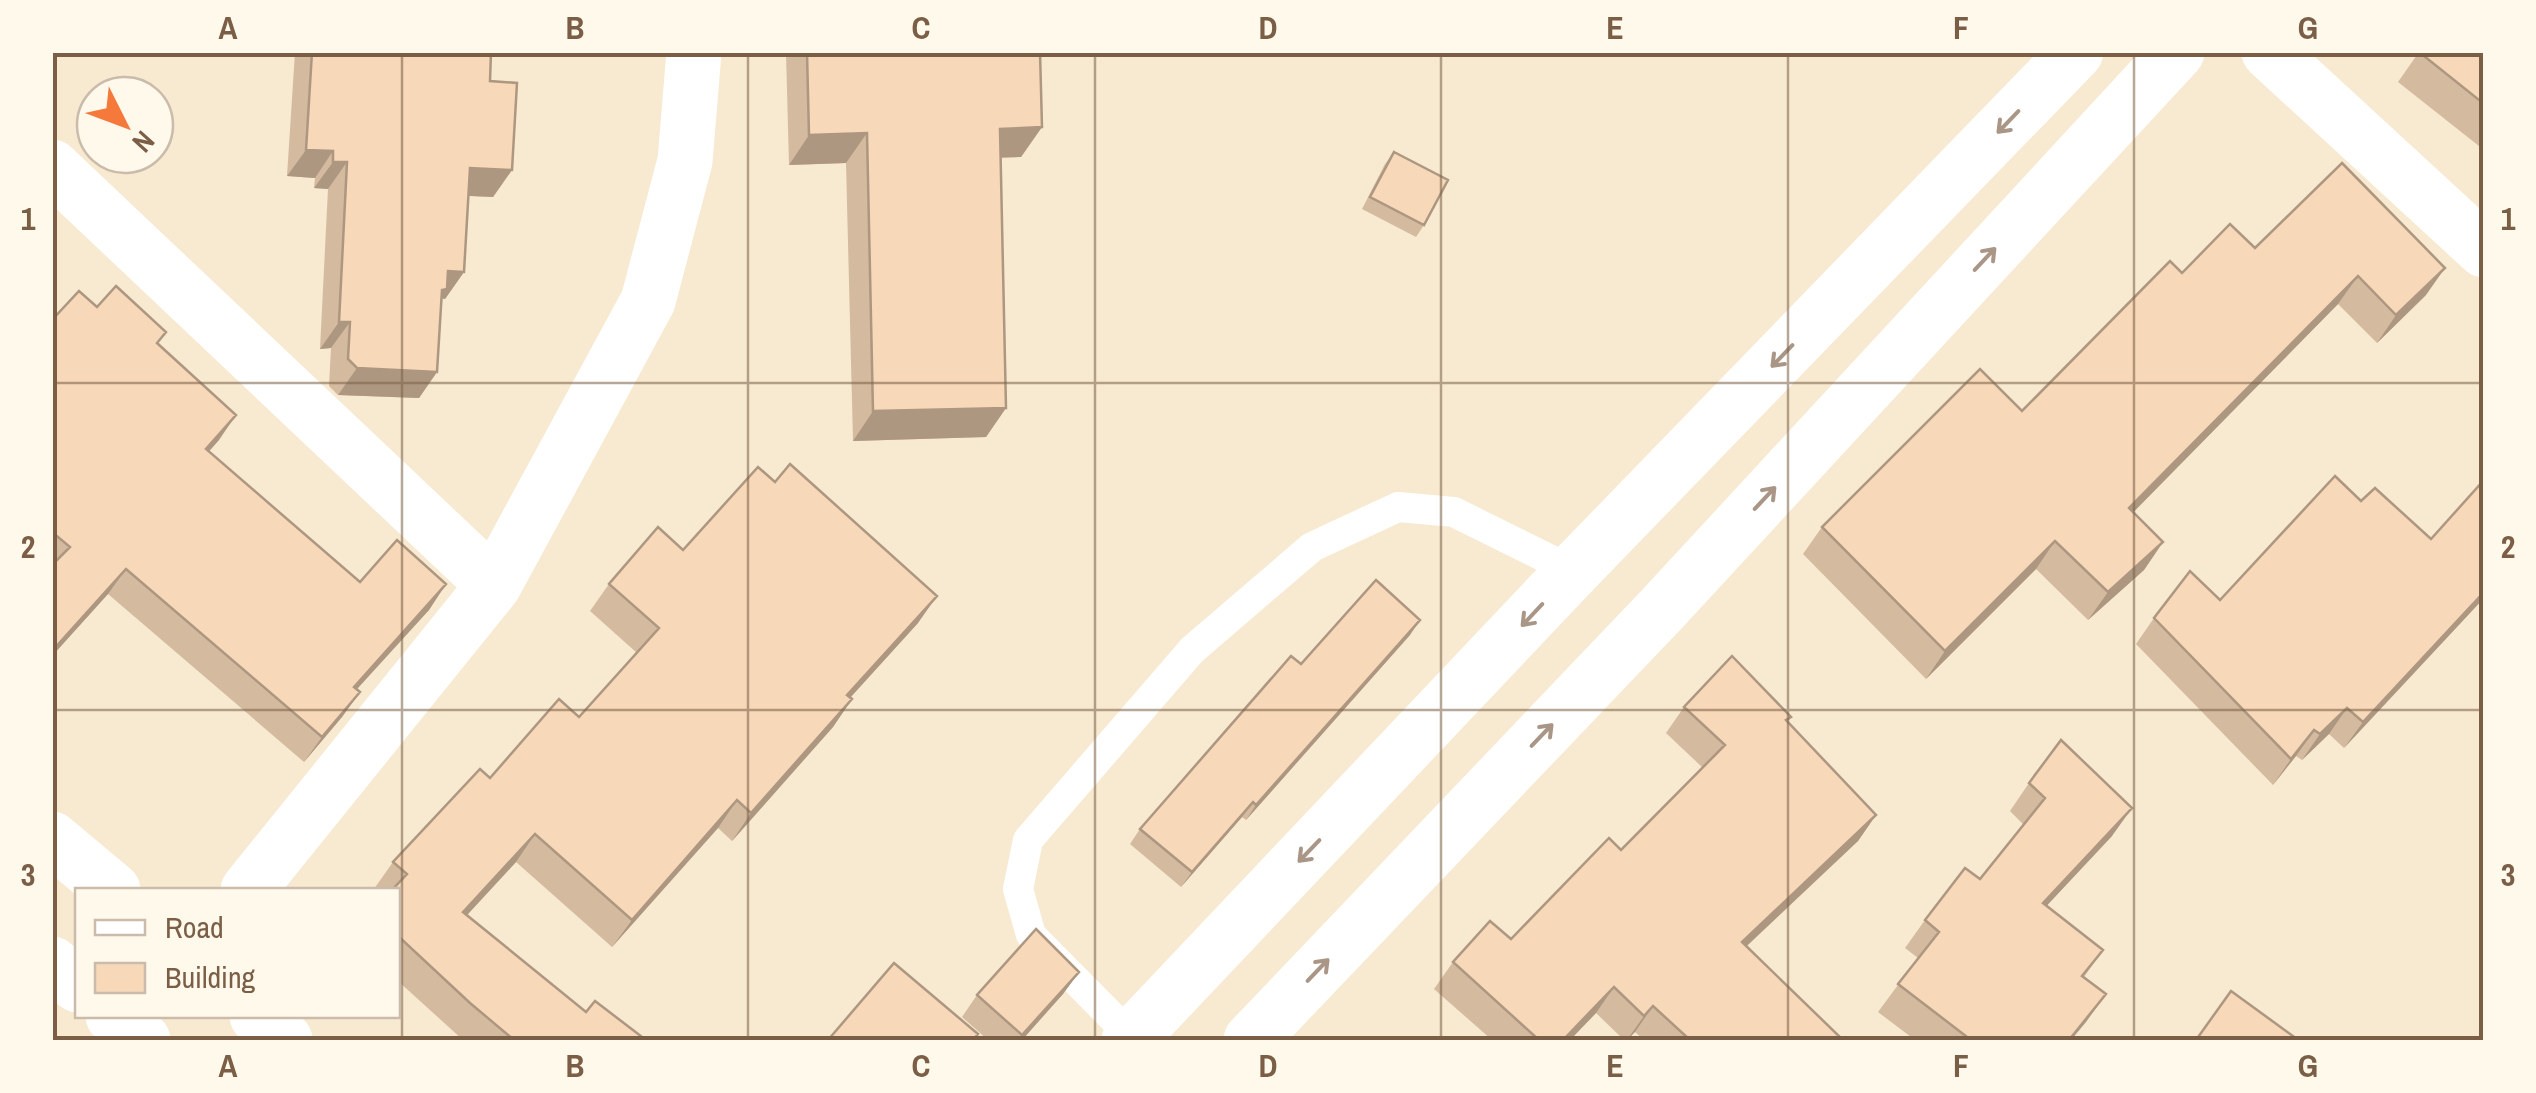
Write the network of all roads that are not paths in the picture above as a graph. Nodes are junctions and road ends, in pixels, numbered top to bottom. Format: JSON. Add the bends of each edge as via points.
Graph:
{"nodes":[{"id":1,"x":694,"y":52,"type":"edge"},
{"id":2,"x":2076,"y":52,"type":"edge"},
{"id":3,"x":2177,"y":52,"type":"edge"},
{"id":4,"x":2269,"y":52,"type":"edge"},
{"id":5,"x":52,"y":167,"type":"edge"},
{"id":6,"x":2484,"y":250,"type":"edge"},
{"id":7,"x":1573,"y":571,"type":"junction"},
{"id":8,"x":494,"y":586,"type":"junction"},
{"id":9,"x":52,"y":838,"type":"edge"},
{"id":10,"x":111,"y":888,"type":"edge"},
{"id":11,"x":250,"y":888,"type":"edge"},
{"id":12,"x":52,"y":964,"type":"edge"},
{"id":13,"x":75,"y":983,"type":"edge"},
{"id":14,"x":116,"y":1018,"type":"edge"},
{"id":15,"x":259,"y":1018,"type":"edge"},
{"id":16,"x":1130,"y":1039,"type":"edge"},
{"id":17,"x":144,"y":1040,"type":"edge"},
{"id":18,"x":286,"y":1040,"type":"edge"},
{"id":19,"x":1251,"y":1040,"type":"edge"}],
"edges":[{"from":1,"to":8,"type":"street","via":[[684,162],[648,300]]},
{"from":2,"to":7,"type":"street","one_way":true},
{"from":19,"to":3,"type":"street","one_way":true,"via":[[1662,609]]},
{"from":4,"to":6,"type":"street"},
{"from":5,"to":8,"type":"street"},
{"from":7,"to":16,"type":"street","one_way":true},
{"from":7,"to":16,"type":"lane","via":[[1454,512],[1398,507],[1312,547],[1192,650],[1028,840],[1018,889],[1031,935]]},
{"from":8,"to":11,"type":"street"},
{"from":9,"to":10,"type":"street"},
{"from":12,"to":13,"type":"street"},
{"from":14,"to":17,"type":"street"},
{"from":15,"to":18,"type":"street"}]}
